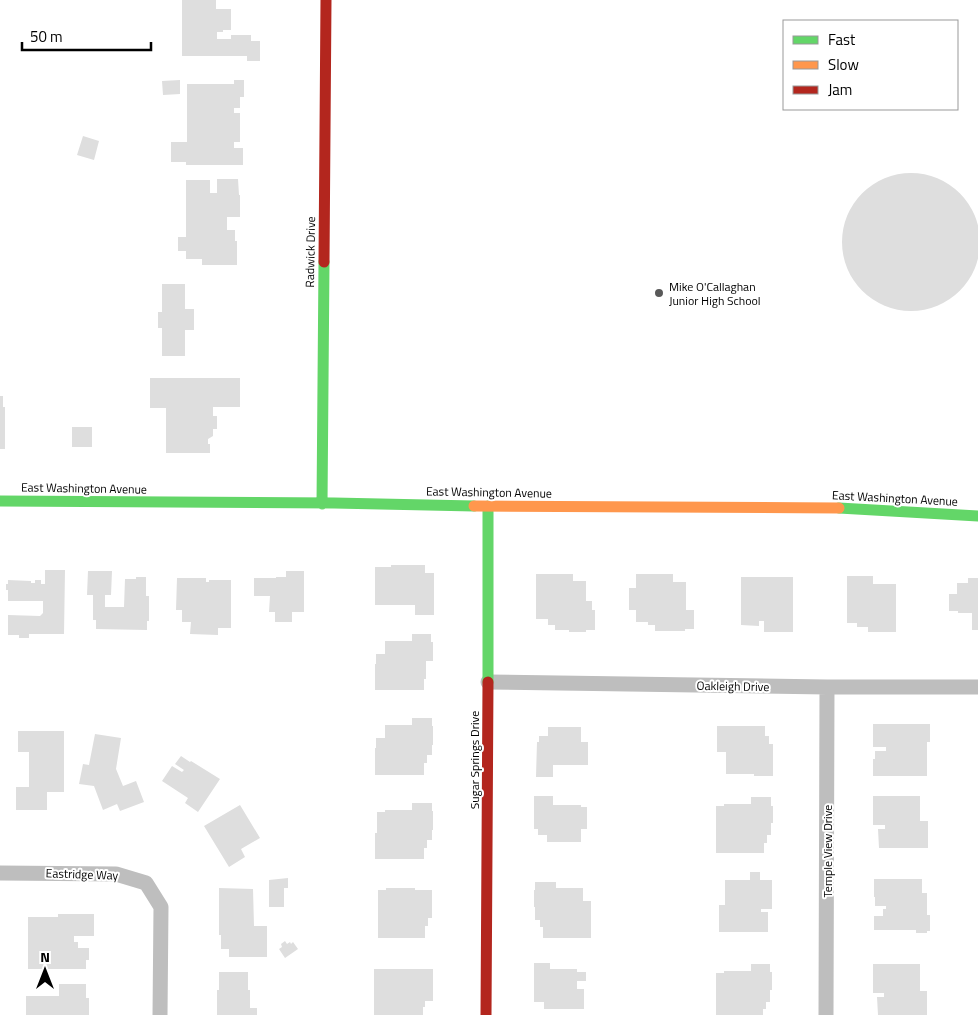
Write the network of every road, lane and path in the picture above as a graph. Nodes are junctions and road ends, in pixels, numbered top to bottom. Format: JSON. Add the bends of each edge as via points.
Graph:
{"nodes":[{"id":1,"x":326,"y":0,"type":"edge"},
{"id":2,"x":0,"y":501,"type":"edge"},
{"id":3,"x":322,"y":504,"type":"junction"},
{"id":4,"x":488,"y":506,"type":"junction"},
{"id":5,"x":978,"y":516,"type":"edge"},
{"id":6,"x":488,"y":682,"type":"junction"},
{"id":7,"x":828,"y":687,"type":"junction"},
{"id":8,"x":978,"y":687,"type":"edge"},
{"id":9,"x":0,"y":872,"type":"edge"},
{"id":10,"x":160,"y":1015,"type":"edge"},
{"id":11,"x":486,"y":1015,"type":"edge"},
{"id":12,"x":826,"y":1015,"type":"edge"}],
"edges":[{"from":1,"to":3,"type":"street","name":"Radwick Drive"},
{"from":2,"to":3,"type":"street","name":"East Washington Avenue"},
{"from":3,"to":4,"type":"street","name":"East Washington Avenue"},
{"from":4,"to":5,"type":"street","name":"East Washington Avenue","via":[[850,508]]},
{"from":4,"to":6,"type":"street","name":"Sugar Springs Drive"},
{"from":6,"to":7,"type":"street","name":"Oakleigh Drive"},
{"from":6,"to":11,"type":"street","name":"Sugar Springs Drive"},
{"from":7,"to":8,"type":"street","name":"Oakleigh Drive"},
{"from":7,"to":12,"type":"street","name":"Temple View Drive"},
{"from":9,"to":10,"type":"street","name":"Eastridge Way","via":[[116,874],[146,883],[161,907]]}]}
